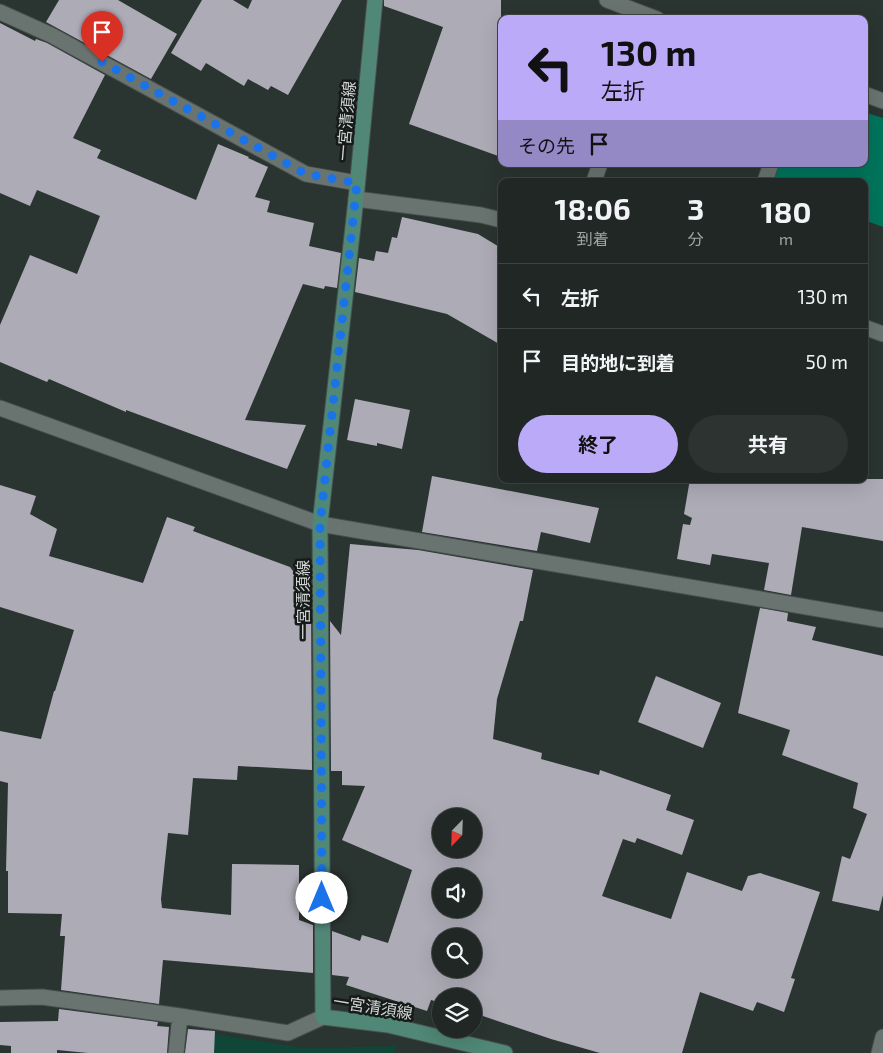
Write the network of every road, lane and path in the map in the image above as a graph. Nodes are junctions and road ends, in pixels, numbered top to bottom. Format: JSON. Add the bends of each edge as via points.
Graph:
{"nodes":[{"id":1,"x":375,"y":0,"type":"edge"},
{"id":2,"x":607,"y":0,"type":"edge"},
{"id":3,"x":0,"y":12,"type":"edge"},
{"id":4,"x":634,"y":15,"type":"edge"},
{"id":5,"x":868,"y":95,"type":"edge"},
{"id":6,"x":883,"y":101,"type":"edge"},
{"id":7,"x":357,"y":183,"type":"junction"},
{"id":8,"x":356,"y":199,"type":"junction"},
{"id":9,"x":498,"y":219,"type":"edge"},
{"id":10,"x":868,"y":328,"type":"edge"},
{"id":11,"x":883,"y":334,"type":"edge"},
{"id":12,"x":0,"y":408,"type":"edge"},
{"id":13,"x":320,"y":524,"type":"junction"},
{"id":14,"x":883,"y":620,"type":"edge"},
{"id":15,"x":0,"y":998,"type":"edge"},
{"id":16,"x":180,"y":1016,"type":"junction"},
{"id":17,"x":322,"y":1017,"type":"junction"},
{"id":18,"x":883,"y":1037,"type":"edge"},
{"id":19,"x":458,"y":1047,"type":"edge"},
{"id":20,"x":176,"y":1053,"type":"edge"},
{"id":21,"x":505,"y":1053,"type":"edge"},
{"id":22,"x":879,"y":1053,"type":"edge"}],
"edges":[{"from":1,"to":7,"type":"main road","name":"一宮清須線"},
{"from":2,"to":4,"type":"street"},
{"from":3,"to":7,"type":"street","via":[[51,35],[306,174]]},
{"from":5,"to":6,"type":"street"},
{"from":7,"to":8,"type":"main road","name":"一宮清須線"},
{"from":8,"to":9,"type":"street"},
{"from":8,"to":13,"type":"main road","name":"一宮清須線"},
{"from":10,"to":11,"type":"street"},
{"from":12,"to":13,"type":"street"},
{"from":13,"to":14,"type":"street"},
{"from":13,"to":17,"type":"main road","name":"一宮清須線"},
{"from":15,"to":16,"type":"street","via":[[42,997]]},
{"from":16,"to":17,"type":"street","via":[[288,1033]]},
{"from":16,"to":20,"type":"street"},
{"from":17,"to":19,"type":"main road","name":"一宮清須線","via":[[388,1025]]},
{"from":18,"to":22,"type":"street"},
{"from":19,"to":21,"type":"main road","name":"一宮清須線"}]}
